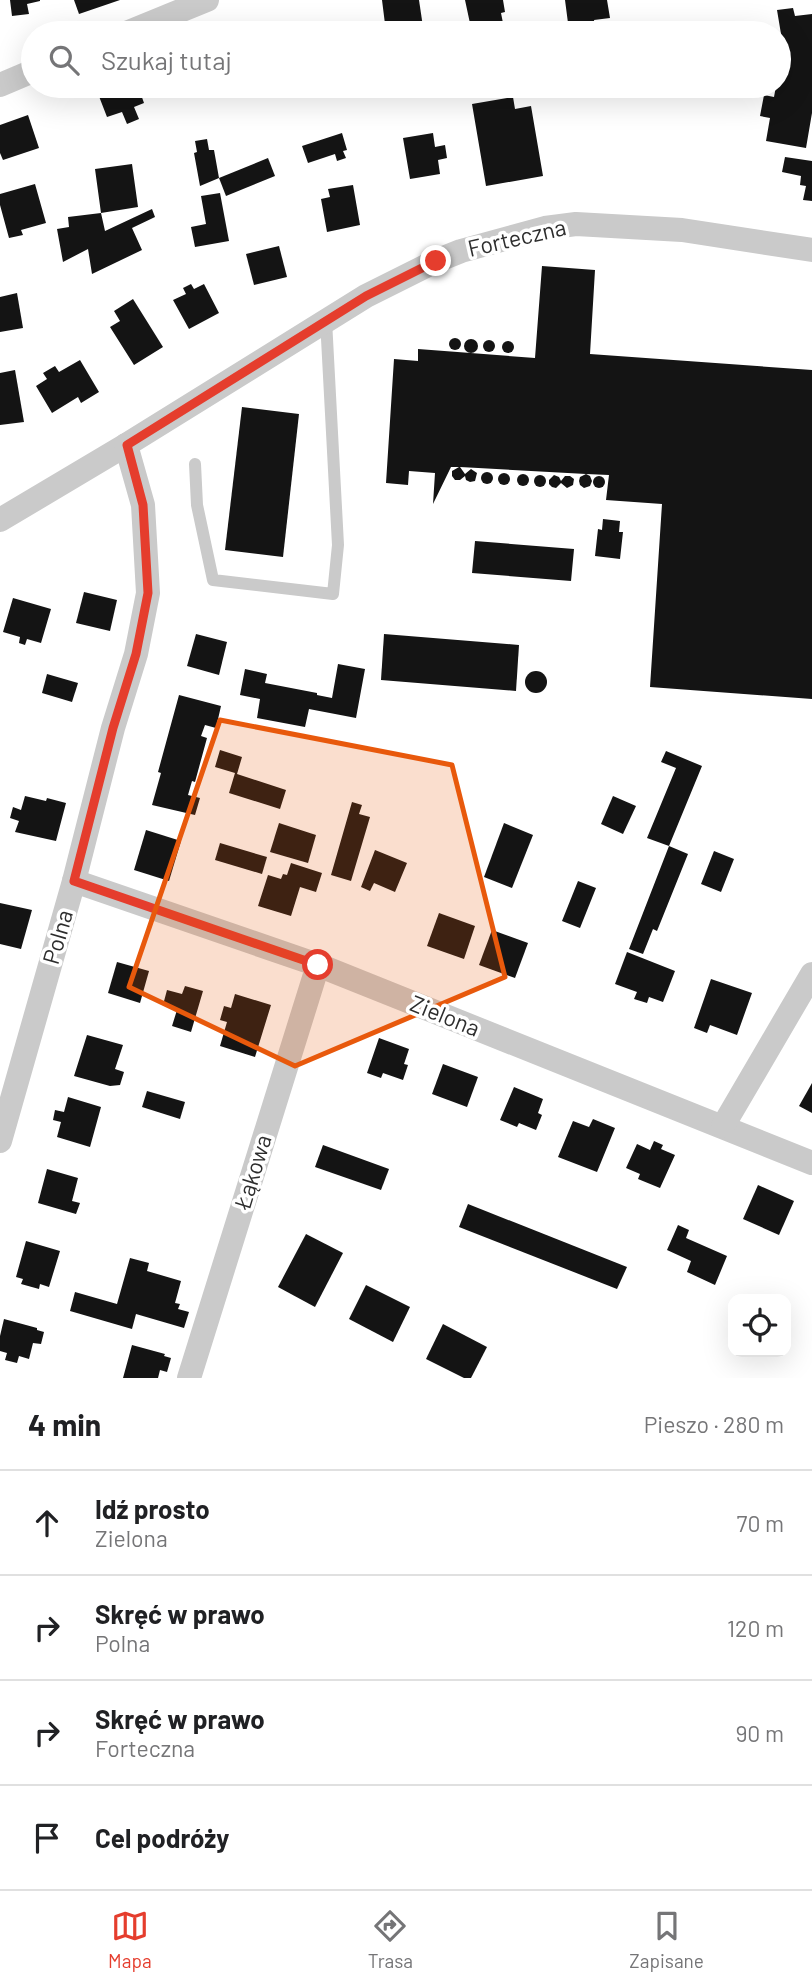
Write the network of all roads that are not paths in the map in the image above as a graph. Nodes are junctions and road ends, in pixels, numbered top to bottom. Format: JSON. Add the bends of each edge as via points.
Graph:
{"nodes":[{"id":1,"x":207,"y":0,"type":"edge"},
{"id":2,"x":155,"y":21,"type":"edge"},
{"id":3,"x":21,"y":76,"type":"edge"},
{"id":4,"x":0,"y":85,"type":"edge"},
{"id":5,"x":812,"y":250,"type":"edge"},
{"id":6,"x":326,"y":320,"type":"junction"},
{"id":7,"x":127,"y":445,"type":"junction"},
{"id":8,"x":195,"y":464,"type":"dead end"},
{"id":9,"x":0,"y":520,"type":"edge"},
{"id":10,"x":74,"y":881,"type":"junction"},
{"id":11,"x":318,"y":965,"type":"junction"},
{"id":12,"x":812,"y":974,"type":"edge"},
{"id":13,"x":723,"y":1126,"type":"junction"},
{"id":14,"x":0,"y":1141,"type":"edge"},
{"id":15,"x":812,"y":1163,"type":"edge"},
{"id":16,"x":189,"y":1378,"type":"edge"}],
"edges":[{"from":1,"to":2,"type":"street"},
{"from":3,"to":4,"type":"street"},
{"from":5,"to":6,"type":"street","name":"Forteczna","via":[[682,230],[576,224],[545,228],[436,261]]},
{"from":6,"to":7,"type":"street","name":"Forteczna"},
{"from":6,"to":8,"type":"lane","via":[[338,545],[333,594],[213,580],[197,505]]},
{"from":7,"to":9,"type":"street","name":"Forteczna"},
{"from":7,"to":10,"type":"street","name":"Polna","via":[[143,505],[148,593],[136,654]]},
{"from":10,"to":11,"type":"street","name":"Zielona"},
{"from":10,"to":14,"type":"street","name":"Polna"},
{"from":11,"to":13,"type":"street","name":"Zielona"},
{"from":11,"to":16,"type":"street","name":"Łąkowa"},
{"from":12,"to":13,"type":"street"},
{"from":13,"to":15,"type":"street","name":"Zielona"}]}
